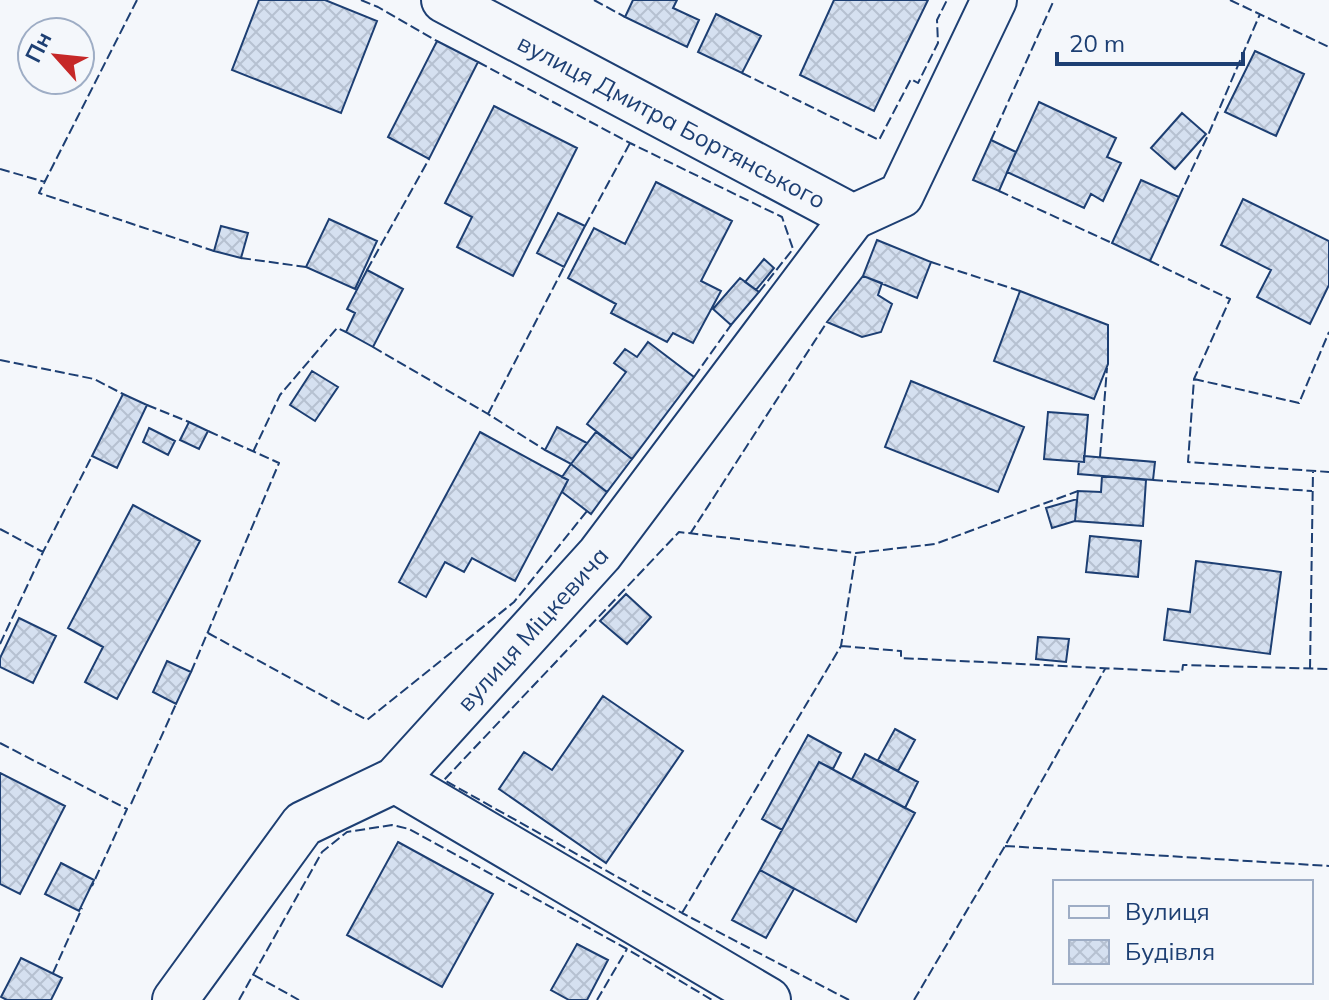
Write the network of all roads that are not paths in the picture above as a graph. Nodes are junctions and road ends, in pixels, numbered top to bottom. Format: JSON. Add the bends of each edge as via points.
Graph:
{"nodes":[{"id":1,"x":444,"y":0,"type":"edge"},
{"id":2,"x":994,"y":0,"type":"edge"},
{"id":3,"x":853,"y":217,"type":"junction"},
{"id":4,"x":395,"y":780,"type":"junction"},
{"id":5,"x":175,"y":1000,"type":"edge"},
{"id":6,"x":768,"y":1000,"type":"edge"}],
"edges":[{"from":1,"to":3,"type":"street","name":"вулиця Дмитра Бортянського"},
{"from":2,"to":3,"type":"street","name":"вулиця Дмитра Бортянського","via":[[901,195]]},
{"from":3,"to":4,"type":"street","name":"вулиця Міцкевича","via":[[600,554]]},
{"from":4,"to":5,"type":"street","name":"вулиця Міцкевича","via":[[303,824]]},
{"from":4,"to":6,"type":"street"}]}
